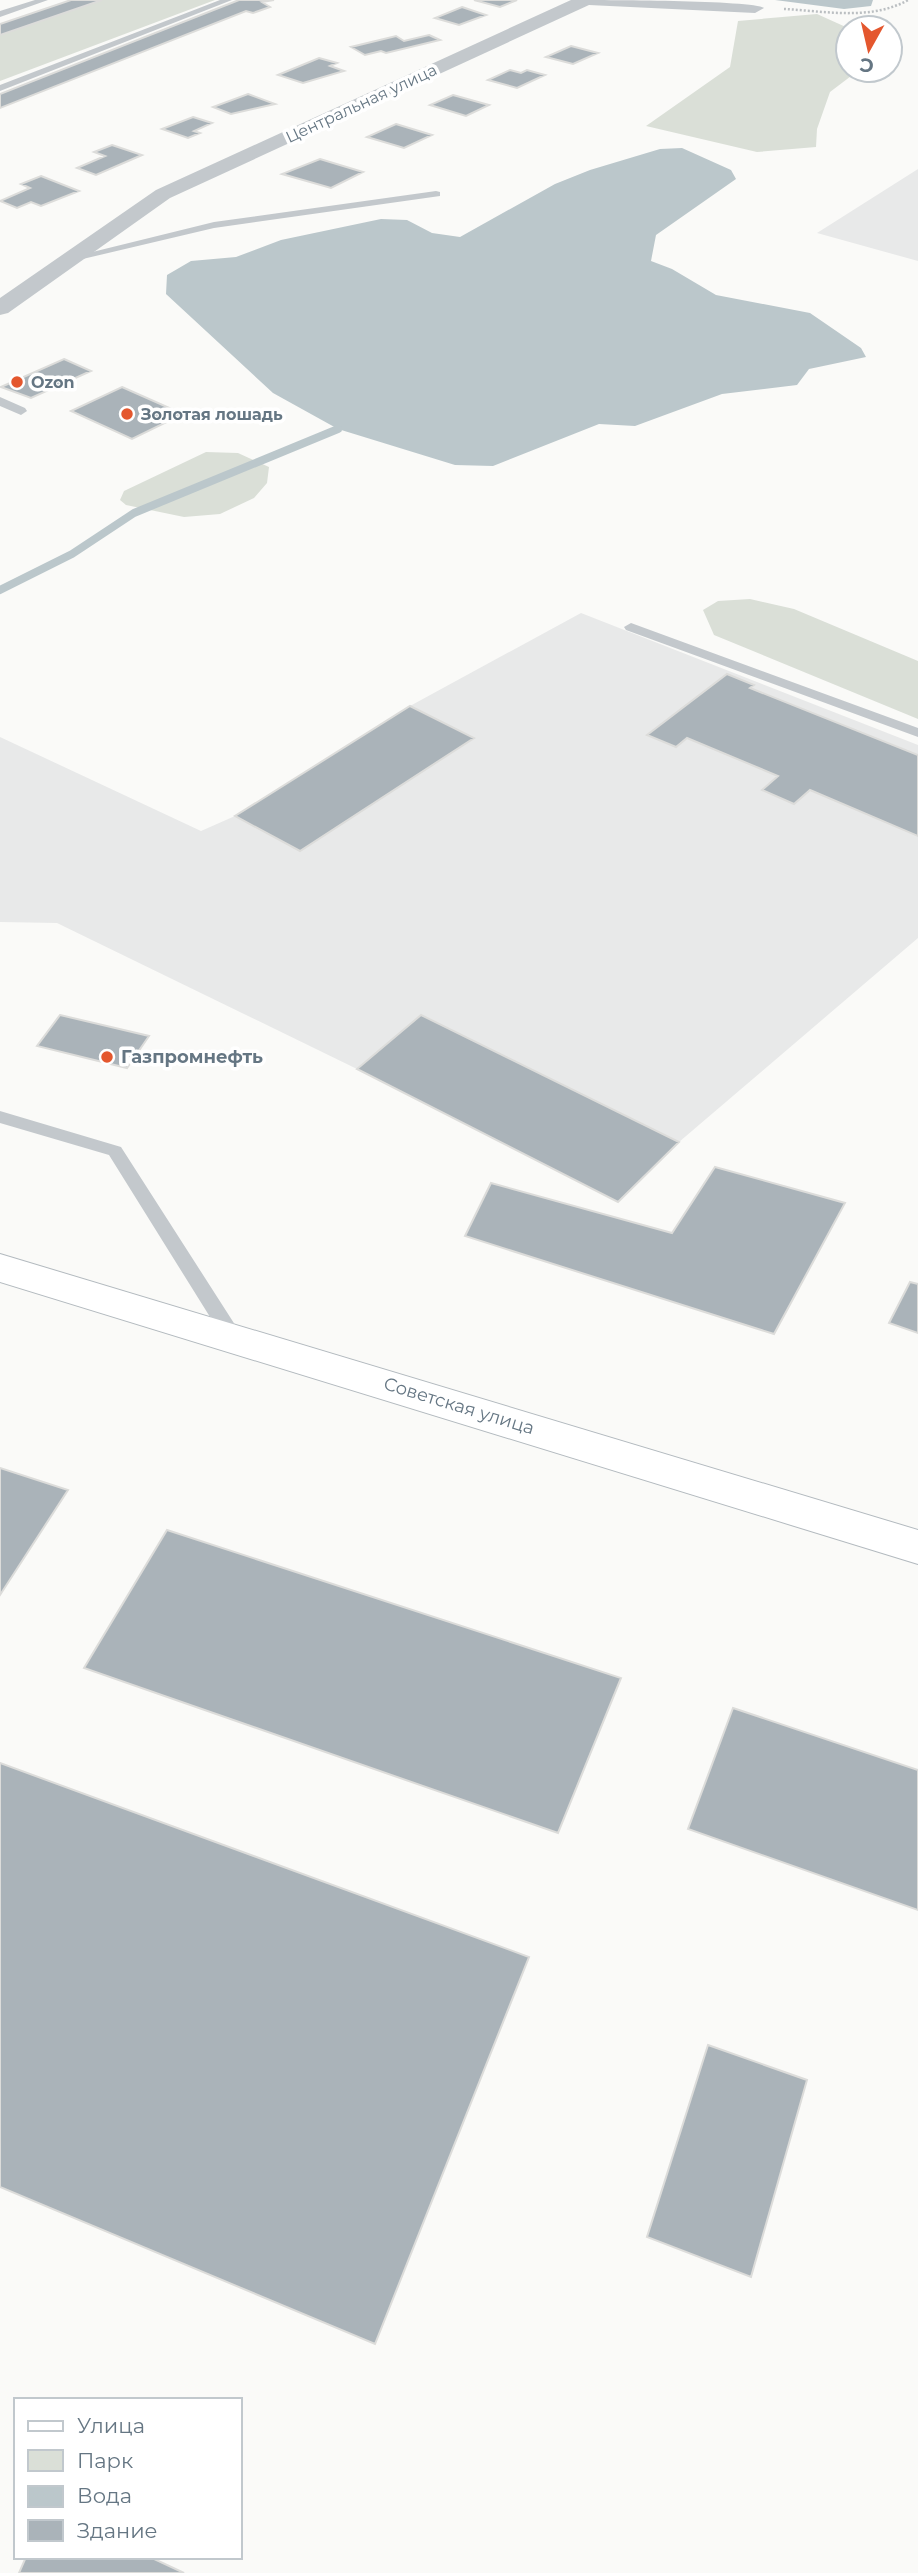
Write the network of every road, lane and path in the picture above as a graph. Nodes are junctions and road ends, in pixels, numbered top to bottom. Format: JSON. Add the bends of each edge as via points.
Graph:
{"nodes":[{"id":1,"x":44,"y":0,"type":"edge"},
{"id":2,"x":228,"y":0,"type":"edge"},
{"id":3,"x":586,"y":0,"type":"edge"},
{"id":4,"x":908,"y":0,"type":"edge"},
{"id":5,"x":755,"y":8,"type":"joint"},
{"id":6,"x":0,"y":14,"type":"edge"},
{"id":7,"x":0,"y":88,"type":"edge"},
{"id":8,"x":436,"y":194,"type":"dead end"},
{"id":9,"x":69,"y":260,"type":"junction"},
{"id":10,"x":0,"y":308,"type":"edge"},
{"id":11,"x":0,"y":401,"type":"edge"},
{"id":12,"x":21,"y":411,"type":"dead end"},
{"id":13,"x":631,"y":627,"type":"dead end"},
{"id":14,"x":918,"y":733,"type":"edge"},
{"id":15,"x":0,"y":1117,"type":"edge"},
{"id":16,"x":0,"y":1268,"type":"edge"},
{"id":17,"x":232,"y":1336,"type":"junction"},
{"id":18,"x":918,"y":1547,"type":"edge"}],
"edges":[{"from":1,"to":6,"type":"lane"},
{"from":2,"to":7,"type":"lane"},
{"from":3,"to":5,"type":"street","name":"Центральная улица"},
{"from":3,"to":9,"type":"street","name":"Центральная улица","via":[[163,194]]},
{"from":4,"to":5,"type":"path","via":[[899,8],[873,11]]},
{"from":8,"to":9,"type":"lane","via":[[214,225]]},
{"from":9,"to":10,"type":"street","name":"Центральная улица"},
{"from":11,"to":12,"type":"lane"},
{"from":13,"to":14,"type":"lane"},
{"from":15,"to":17,"type":"lane","via":[[115,1151]]},
{"from":16,"to":17,"type":"main road","name":"Советская улица"},
{"from":17,"to":18,"type":"main road","name":"Советская улица"}]}
